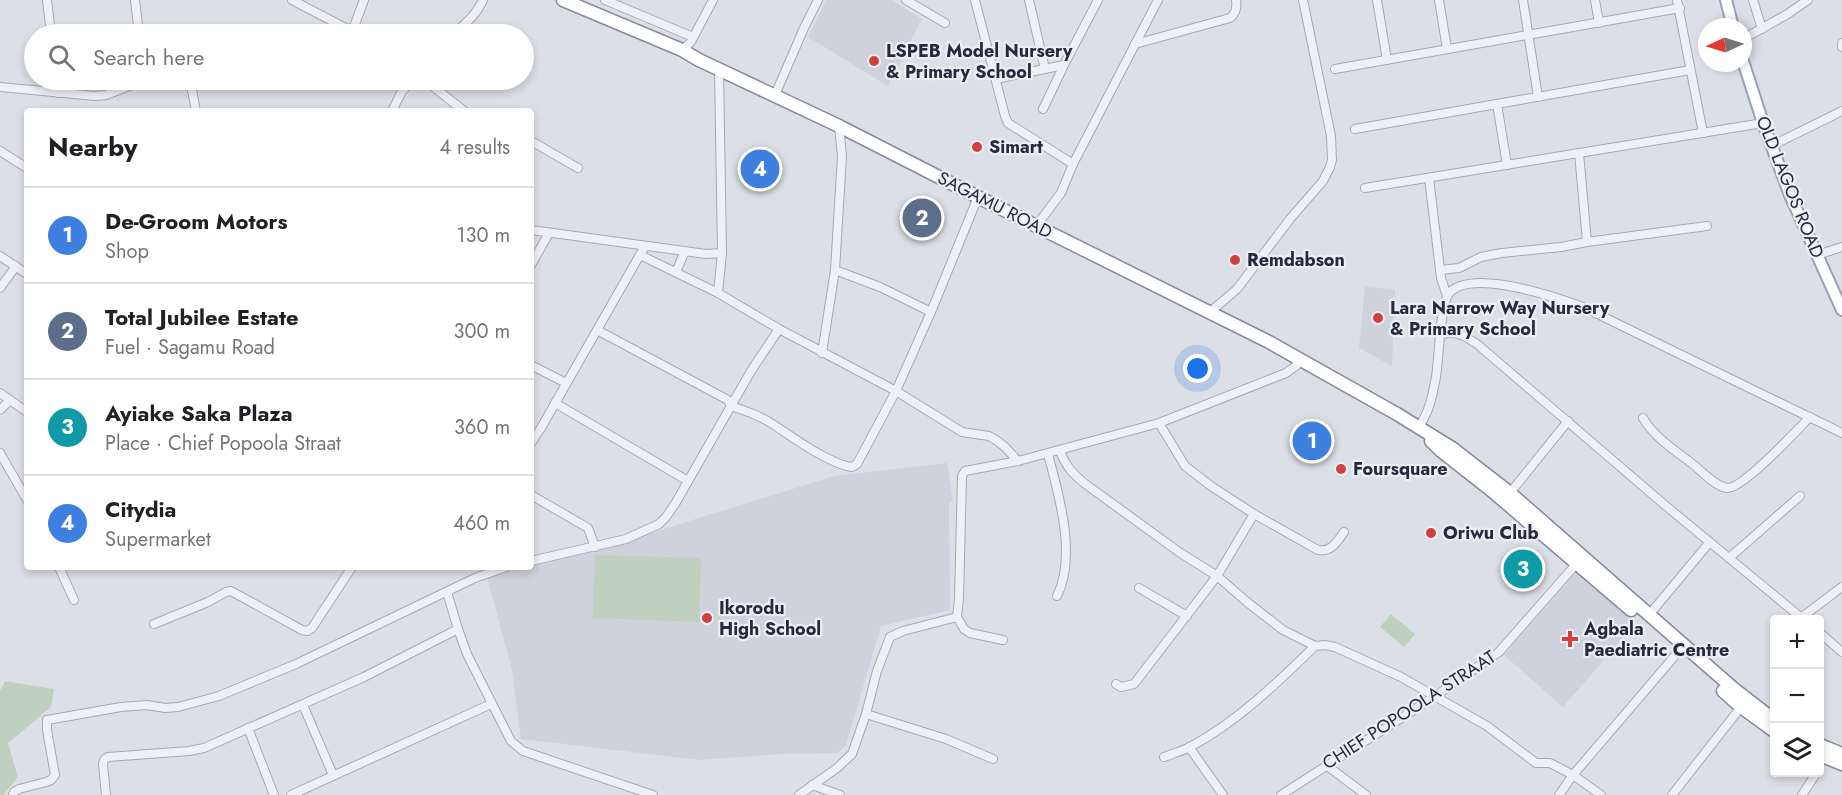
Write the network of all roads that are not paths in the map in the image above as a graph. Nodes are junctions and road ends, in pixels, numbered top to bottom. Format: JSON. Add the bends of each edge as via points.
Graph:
{"nodes":[{"id":1,"x":47,"y":0,"type":"edge"},
{"id":2,"x":135,"y":0,"type":"edge"},
{"id":3,"x":292,"y":0,"type":"edge"},
{"id":4,"x":364,"y":0,"type":"edge"},
{"id":5,"x":483,"y":0,"type":"edge"},
{"id":6,"x":563,"y":0,"type":"edge"},
{"id":7,"x":605,"y":0,"type":"edge"},
{"id":8,"x":713,"y":0,"type":"edge"},
{"id":9,"x":818,"y":0,"type":"edge"},
{"id":10,"x":906,"y":0,"type":"edge"},
{"id":11,"x":975,"y":0,"type":"edge"},
{"id":12,"x":1029,"y":0,"type":"edge"},
{"id":13,"x":1098,"y":0,"type":"edge"},
{"id":14,"x":1158,"y":0,"type":"edge"},
{"id":15,"x":1236,"y":0,"type":"edge"},
{"id":16,"x":1303,"y":0,"type":"edge"},
{"id":17,"x":1377,"y":0,"type":"edge"},
{"id":18,"x":1439,"y":0,"type":"edge"},
{"id":19,"x":1523,"y":0,"type":"edge"},
{"id":20,"x":1595,"y":0,"type":"edge"},
{"id":21,"x":1726,"y":0,"type":"edge"},
{"id":22,"x":1753,"y":0,"type":"edge"},
{"id":23,"x":1808,"y":0,"type":"edge"},
{"id":24,"x":1678,"y":4,"type":"edge"},
{"id":25,"x":1731,"y":18,"type":"edge"},
{"id":26,"x":945,"y":23,"type":"dead end"},
{"id":27,"x":1599,"y":23,"type":"junction"},
{"id":28,"x":50,"y":24,"type":"edge"},
{"id":29,"x":138,"y":24,"type":"edge"},
{"id":30,"x":338,"y":24,"type":"edge"},
{"id":31,"x":357,"y":24,"type":"edge"},
{"id":32,"x":466,"y":24,"type":"edge"},
{"id":33,"x":1762,"y":29,"type":"junction"},
{"id":34,"x":1752,"y":34,"type":"edge"},
{"id":35,"x":1528,"y":35,"type":"junction"},
{"id":36,"x":693,"y":37,"type":"junction"},
{"id":37,"x":1135,"y":44,"type":"junction"},
{"id":38,"x":1447,"y":49,"type":"junction"},
{"id":39,"x":682,"y":50,"type":"junction"},
{"id":40,"x":1387,"y":60,"type":"junction"},
{"id":41,"x":1064,"y":65,"type":"junction"},
{"id":42,"x":719,"y":69,"type":"junction"},
{"id":43,"x":1045,"y":69,"type":"junction"},
{"id":44,"x":1335,"y":69,"type":"dead end"},
{"id":45,"x":1690,"y":70,"type":"junction"},
{"id":46,"x":1747,"y":72,"type":"edge"},
{"id":47,"x":996,"y":79,"type":"junction"},
{"id":48,"x":0,"y":87,"type":"edge"},
{"id":49,"x":24,"y":89,"type":"edge"},
{"id":50,"x":29,"y":90,"type":"edge"},
{"id":51,"x":58,"y":90,"type":"edge"},
{"id":52,"x":119,"y":90,"type":"edge"},
{"id":53,"x":192,"y":90,"type":"edge"},
{"id":54,"x":403,"y":90,"type":"edge"},
{"id":55,"x":438,"y":90,"type":"edge"},
{"id":56,"x":58,"y":93,"type":"junction"},
{"id":57,"x":776,"y":95,"type":"junction"},
{"id":58,"x":1538,"y":97,"type":"junction"},
{"id":59,"x":1497,"y":104,"type":"junction"},
{"id":60,"x":195,"y":108,"type":"edge"},
{"id":61,"x":394,"y":108,"type":"edge"},
{"id":62,"x":460,"y":108,"type":"edge"},
{"id":63,"x":1043,"y":109,"type":"dead end"},
{"id":64,"x":1842,"y":111,"type":"edge"},
{"id":65,"x":1763,"y":123,"type":"junction"},
{"id":66,"x":839,"y":126,"type":"junction"},
{"id":67,"x":1355,"y":129,"type":"dead end"},
{"id":68,"x":1703,"y":133,"type":"junction"},
{"id":69,"x":534,"y":143,"type":"edge"},
{"id":70,"x":1771,"y":146,"type":"junction"},
{"id":71,"x":0,"y":151,"type":"edge"},
{"id":72,"x":1579,"y":153,"type":"junction"},
{"id":73,"x":1073,"y":164,"type":"junction"},
{"id":74,"x":1507,"y":165,"type":"junction"},
{"id":75,"x":24,"y":166,"type":"edge"},
{"id":76,"x":578,"y":168,"type":"dead end"},
{"id":77,"x":1429,"y":178,"type":"junction"},
{"id":78,"x":1365,"y":188,"type":"dead end"},
{"id":79,"x":978,"y":197,"type":"junction"},
{"id":80,"x":1036,"y":225,"type":"junction"},
{"id":81,"x":1707,"y":226,"type":"dead end"},
{"id":82,"x":534,"y":231,"type":"edge"},
{"id":83,"x":549,"y":233,"type":"junction"},
{"id":84,"x":1587,"y":242,"type":"junction"},
{"id":85,"x":645,"y":246,"type":"junction"},
{"id":86,"x":1842,"y":247,"type":"edge"},
{"id":87,"x":684,"y":251,"type":"junction"},
{"id":88,"x":722,"y":253,"type":"junction"},
{"id":89,"x":640,"y":255,"type":"junction"},
{"id":90,"x":1817,"y":255,"type":"junction"},
{"id":91,"x":0,"y":256,"type":"edge"},
{"id":92,"x":534,"y":260,"type":"edge"},
{"id":93,"x":16,"y":266,"type":"junction"},
{"id":94,"x":835,"y":270,"type":"junction"},
{"id":95,"x":1440,"y":270,"type":"junction"},
{"id":96,"x":24,"y":272,"type":"edge"},
{"id":97,"x":676,"y":272,"type":"junction"},
{"id":98,"x":0,"y":288,"type":"edge"},
{"id":99,"x":718,"y":293,"type":"junction"},
{"id":100,"x":1447,"y":296,"type":"junction"},
{"id":101,"x":1842,"y":310,"type":"edge"},
{"id":102,"x":931,"y":312,"type":"junction"},
{"id":103,"x":1210,"y":312,"type":"junction"},
{"id":104,"x":779,"y":329,"type":"junction"},
{"id":105,"x":597,"y":330,"type":"junction"},
{"id":106,"x":1441,"y":334,"type":"junction"},
{"id":107,"x":822,"y":353,"type":"junction"},
{"id":108,"x":1296,"y":356,"type":"junction"},
{"id":109,"x":534,"y":366,"type":"edge"},
{"id":110,"x":567,"y":383,"type":"junction"},
{"id":111,"x":896,"y":391,"type":"junction"},
{"id":112,"x":0,"y":393,"type":"edge"},
{"id":113,"x":10,"y":400,"type":"junction"},
{"id":114,"x":555,"y":403,"type":"junction"},
{"id":115,"x":731,"y":406,"type":"junction"},
{"id":116,"x":0,"y":410,"type":"edge"},
{"id":117,"x":24,"y":410,"type":"edge"},
{"id":118,"x":1810,"y":417,"type":"junction"},
{"id":119,"x":1643,"y":418,"type":"dead end"},
{"id":120,"x":1568,"y":421,"type":"junction"},
{"id":121,"x":1159,"y":423,"type":"junction"},
{"id":122,"x":1418,"y":428,"type":"junction"},
{"id":123,"x":1842,"y":433,"type":"edge"},
{"id":124,"x":534,"y":437,"type":"edge"},
{"id":125,"x":1059,"y":451,"type":"junction"},
{"id":126,"x":0,"y":453,"type":"edge"},
{"id":127,"x":1048,"y":454,"type":"junction"},
{"id":128,"x":1018,"y":462,"type":"junction"},
{"id":129,"x":1478,"y":473,"type":"junction"},
{"id":130,"x":688,"y":481,"type":"junction"},
{"id":131,"x":1510,"y":493,"type":"junction"},
{"id":132,"x":24,"y":495,"type":"edge"},
{"id":133,"x":1800,"y":496,"type":"dead end"},
{"id":134,"x":534,"y":497,"type":"edge"},
{"id":135,"x":1254,"y":514,"type":"junction"},
{"id":136,"x":1344,"y":532,"type":"dead end"},
{"id":137,"x":1709,"y":543,"type":"junction"},
{"id":138,"x":595,"y":547,"type":"junction"},
{"id":139,"x":1729,"y":558,"type":"junction"},
{"id":140,"x":534,"y":560,"type":"edge"},
{"id":141,"x":1577,"y":563,"type":"junction"},
{"id":142,"x":60,"y":570,"type":"edge"},
{"id":143,"x":350,"y":570,"type":"edge"},
{"id":144,"x":493,"y":570,"type":"edge"},
{"id":145,"x":1217,"y":576,"type":"junction"},
{"id":146,"x":1842,"y":587,"type":"edge"},
{"id":147,"x":1139,"y":588,"type":"dead end"},
{"id":148,"x":1613,"y":590,"type":"junction"},
{"id":149,"x":447,"y":592,"type":"junction"},
{"id":150,"x":1057,"y":596,"type":"dead end"},
{"id":151,"x":74,"y":600,"type":"dead end"},
{"id":152,"x":1649,"y":615,"type":"junction"},
{"id":153,"x":1799,"y":615,"type":"edge"},
{"id":154,"x":1807,"y":615,"type":"edge"},
{"id":155,"x":1187,"y":616,"type":"junction"},
{"id":156,"x":957,"y":617,"type":"junction"},
{"id":157,"x":154,"y":624,"type":"dead end"},
{"id":158,"x":458,"y":629,"type":"junction"},
{"id":159,"x":1824,"y":636,"type":"edge"},
{"id":160,"x":1003,"y":640,"type":"dead end"},
{"id":161,"x":1315,"y":646,"type":"junction"},
{"id":162,"x":1678,"y":651,"type":"junction"},
{"id":163,"x":1842,"y":652,"type":"edge"},
{"id":164,"x":1116,"y":684,"type":"dead end"},
{"id":165,"x":1434,"y":697,"type":"junction"},
{"id":166,"x":491,"y":704,"type":"junction"},
{"id":167,"x":303,"y":705,"type":"junction"},
{"id":168,"x":1742,"y":707,"type":"junction"},
{"id":169,"x":866,"y":714,"type":"junction"},
{"id":170,"x":1770,"y":717,"type":"edge"},
{"id":171,"x":248,"y":728,"type":"junction"},
{"id":172,"x":1770,"y":728,"type":"edge"},
{"id":173,"x":1189,"y":747,"type":"junction"},
{"id":174,"x":1824,"y":747,"type":"edge"},
{"id":175,"x":1842,"y":754,"type":"edge"},
{"id":176,"x":1164,"y":757,"type":"dead end"},
{"id":177,"x":993,"y":759,"type":"dead end"},
{"id":178,"x":1824,"y":764,"type":"edge"},
{"id":179,"x":1842,"y":764,"type":"edge"},
{"id":180,"x":1326,"y":765,"type":"junction"},
{"id":181,"x":1573,"y":774,"type":"junction"},
{"id":182,"x":333,"y":775,"type":"junction"},
{"id":183,"x":1813,"y":777,"type":"edge"},
{"id":184,"x":812,"y":785,"type":"junction"},
{"id":185,"x":13,"y":795,"type":"edge"},
{"id":186,"x":106,"y":795,"type":"edge"},
{"id":187,"x":274,"y":795,"type":"edge"},
{"id":188,"x":291,"y":795,"type":"edge"},
{"id":189,"x":653,"y":795,"type":"edge"},
{"id":190,"x":799,"y":795,"type":"edge"},
{"id":191,"x":840,"y":795,"type":"edge"},
{"id":192,"x":1223,"y":795,"type":"edge"},
{"id":193,"x":1281,"y":795,"type":"edge"},
{"id":194,"x":1366,"y":795,"type":"edge"},
{"id":195,"x":1559,"y":795,"type":"edge"},
{"id":196,"x":1601,"y":795,"type":"edge"},
{"id":197,"x":1672,"y":795,"type":"edge"},
{"id":198,"x":1802,"y":795,"type":"edge"}],
"edges":[{"from":1,"to":28,"type":"street"},
{"from":2,"to":29,"type":"street"},
{"from":3,"to":30,"type":"street"},
{"from":4,"to":31,"type":"street"},
{"from":5,"to":32,"type":"street"},
{"from":6,"to":39,"type":"highway","name":"SAGAMU ROAD"},
{"from":7,"to":36,"type":"street"},
{"from":8,"to":36,"type":"street"},
{"from":9,"to":57,"type":"street"},
{"from":10,"to":26,"type":"street"},
{"from":11,"to":47,"type":"street"},
{"from":12,"to":43,"type":"street"},
{"from":13,"to":41,"type":"street"},
{"from":14,"to":37,"type":"street"},
{"from":15,"to":37,"type":"street","via":[[1235,14],[1230,18]]},
{"from":16,"to":103,"type":"street","via":[[1331,136],[1330,167],[1237,289]]},
{"from":17,"to":40,"type":"street"},
{"from":18,"to":38,"type":"street"},
{"from":19,"to":35,"type":"street"},
{"from":20,"to":27,"type":"street"},
{"from":21,"to":25,"type":"main road"},
{"from":22,"to":33,"type":"street"},
{"from":23,"to":33,"type":"street"},
{"from":24,"to":27,"type":"street"},
{"from":24,"to":45,"type":"street"},
{"from":27,"to":35,"type":"street"},
{"from":33,"to":34,"type":"street"},
{"from":35,"to":38,"type":"street"},
{"from":35,"to":58,"type":"street"},
{"from":36,"to":39,"type":"street"},
{"from":37,"to":73,"type":"street"},
{"from":38,"to":40,"type":"street"},
{"from":39,"to":42,"type":"highway","name":"SAGAMU ROAD"},
{"from":40,"to":44,"type":"street"},
{"from":41,"to":43,"type":"street"},
{"from":41,"to":63,"type":"street"},
{"from":42,"to":57,"type":"highway","name":"SAGAMU ROAD"},
{"from":42,"to":88,"type":"street"},
{"from":43,"to":47,"type":"street"},
{"from":45,"to":58,"type":"street"},
{"from":45,"to":68,"type":"street"},
{"from":46,"to":65,"type":"main road","name":"OLD LAGOS ROAD"},
{"from":47,"to":73,"type":"street","via":[[1011,125]]},
{"from":48,"to":49,"type":"street"},
{"from":50,"to":56,"type":"street"},
{"from":51,"to":56,"type":"street"},
{"from":52,"to":56,"type":"street","via":[[95,96]]},
{"from":53,"to":60,"type":"street"},
{"from":54,"to":61,"type":"street"},
{"from":55,"to":62,"type":"street"},
{"from":57,"to":66,"type":"highway","name":"SAGAMU ROAD"},
{"from":58,"to":59,"type":"street"},
{"from":59,"to":67,"type":"street"},
{"from":59,"to":74,"type":"street"},
{"from":64,"to":70,"type":"street"},
{"from":65,"to":68,"type":"street"},
{"from":65,"to":70,"type":"main road","name":"OLD LAGOS ROAD"},
{"from":66,"to":79,"type":"highway","name":"SAGAMU ROAD"},
{"from":66,"to":94,"type":"street","via":[[842,156]]},
{"from":68,"to":72,"type":"street"},
{"from":69,"to":76,"type":"street"},
{"from":70,"to":90,"type":"main road","name":"OLD LAGOS ROAD"},
{"from":71,"to":75,"type":"street"},
{"from":72,"to":74,"type":"street"},
{"from":72,"to":84,"type":"street"},
{"from":73,"to":80,"type":"street","via":[[1061,193]]},
{"from":74,"to":77,"type":"street"},
{"from":77,"to":78,"type":"street"},
{"from":77,"to":95,"type":"street"},
{"from":79,"to":80,"type":"highway","name":"SAGAMU ROAD"},
{"from":79,"to":102,"type":"street"},
{"from":80,"to":103,"type":"highway","name":"SAGAMU ROAD"},
{"from":81,"to":84,"type":"street"},
{"from":82,"to":83,"type":"street"},
{"from":83,"to":85,"type":"street"},
{"from":83,"to":92,"type":"street"},
{"from":84,"to":95,"type":"street","via":[[1481,257],[1459,268]]},
{"from":85,"to":87,"type":"street"},
{"from":85,"to":89,"type":"street"},
{"from":86,"to":90,"type":"street"},
{"from":87,"to":88,"type":"street"},
{"from":87,"to":97,"type":"street"},
{"from":88,"to":99,"type":"street"},
{"from":89,"to":97,"type":"street"},
{"from":89,"to":105,"type":"street"},
{"from":90,"to":101,"type":"main road","name":"OLD LAGOS ROAD"},
{"from":91,"to":93,"type":"street"},
{"from":93,"to":96,"type":"street"},
{"from":93,"to":98,"type":"street"},
{"from":94,"to":102,"type":"street"},
{"from":94,"to":107,"type":"street"},
{"from":95,"to":100,"type":"street"},
{"from":97,"to":99,"type":"street"},
{"from":99,"to":104,"type":"street"},
{"from":100,"to":106,"type":"street"},
{"from":100,"to":118,"type":"street","via":[[1464,286],[1482,284],[1513,286],[1548,295],[1614,321]]},
{"from":102,"to":111,"type":"street"},
{"from":103,"to":108,"type":"highway","name":"SAGAMU ROAD"},
{"from":104,"to":107,"type":"street"},
{"from":104,"to":115,"type":"street"},
{"from":105,"to":110,"type":"street"},
{"from":105,"to":115,"type":"street","via":[[728,400]]},
{"from":106,"to":120,"type":"street","via":[[1454,332],[1468,338]]},
{"from":106,"to":122,"type":"street","via":[[1430,405]]},
{"from":107,"to":111,"type":"street"},
{"from":108,"to":121,"type":"street","via":[[1297,365],[1286,373]]},
{"from":108,"to":122,"type":"highway","name":"SAGAMU ROAD"},
{"from":109,"to":110,"type":"street"},
{"from":110,"to":114,"type":"street"},
{"from":111,"to":115,"type":"street","via":[[852,467],[832,462],[764,419]]},
{"from":111,"to":128,"type":"street","via":[[962,432],[996,440]]},
{"from":112,"to":113,"type":"street"},
{"from":113,"to":116,"type":"street"},
{"from":113,"to":117,"type":"street"},
{"from":114,"to":124,"type":"street"},
{"from":114,"to":130,"type":"street"},
{"from":115,"to":130,"type":"street"},
{"from":118,"to":119,"type":"street","via":[[1747,479],[1727,488],[1654,434]]},
{"from":118,"to":123,"type":"street"},
{"from":120,"to":131,"type":"street"},
{"from":120,"to":137,"type":"street"},
{"from":121,"to":125,"type":"street"},
{"from":121,"to":135,"type":"street","via":[[1185,466]]},
{"from":122,"to":129,"type":"highway","name":"SAGAMU ROAD","via":[[1440,450]]},
{"from":125,"to":127,"type":"street"},
{"from":125,"to":145,"type":"street","via":[[1073,474],[1084,483]]},
{"from":126,"to":132,"type":"street"},
{"from":127,"to":128,"type":"street"},
{"from":127,"to":150,"type":"street","via":[[1064,529],[1063,585]]},
{"from":128,"to":156,"type":"street","via":[[965,471],[962,476]]},
{"from":129,"to":131,"type":"highway","name":"SAGAMU ROAD"},
{"from":129,"to":141,"type":"highway","name":"SAGAMU ROAD"},
{"from":130,"to":138,"type":"street","via":[[659,524]]},
{"from":131,"to":148,"type":"highway","name":"SAGAMU ROAD"},
{"from":133,"to":139,"type":"street"},
{"from":134,"to":138,"type":"street","via":[[588,528]]},
{"from":135,"to":136,"type":"street","via":[[1318,550],[1329,549]]},
{"from":135,"to":145,"type":"street"},
{"from":137,"to":139,"type":"street"},
{"from":137,"to":152,"type":"street"},
{"from":138,"to":140,"type":"street"},
{"from":139,"to":153,"type":"street"},
{"from":141,"to":148,"type":"highway","name":"SAGAMU ROAD"},
{"from":141,"to":165,"type":"street","name":"CHIEF POPOOLA STRAAT","via":[[1499,652]]},
{"from":142,"to":151,"type":"street"},
{"from":143,"to":157,"type":"street","via":[[307,631],[231,591]]},
{"from":144,"to":149,"type":"street"},
{"from":145,"to":155,"type":"street"},
{"from":145,"to":161,"type":"street","via":[[1283,630]]},
{"from":146,"to":154,"type":"street"},
{"from":147,"to":155,"type":"street"},
{"from":148,"to":152,"type":"highway","name":"SAGAMU ROAD"},
{"from":148,"to":162,"type":"highway","name":"SAGAMU ROAD"},
{"from":149,"to":158,"type":"street"},
{"from":149,"to":185,"type":"street","via":[[219,696],[178,707],[121,707],[47,720],[55,775]]},
{"from":152,"to":170,"type":"highway","name":"SAGAMU ROAD"},
{"from":155,"to":164,"type":"street","via":[[1134,684]]},
{"from":156,"to":160,"type":"street","via":[[970,633]]},
{"from":156,"to":169,"type":"street","via":[[890,637]]},
{"from":158,"to":166,"type":"street"},
{"from":158,"to":167,"type":"street"},
{"from":159,"to":163,"type":"street"},
{"from":161,"to":165,"type":"street","via":[[1347,652]]},
{"from":161,"to":173,"type":"street","via":[[1263,696]]},
{"from":162,"to":168,"type":"highway","name":"SAGAMU ROAD"},
{"from":162,"to":181,"type":"street"},
{"from":165,"to":180,"type":"street","name":"CHIEF POPOOLA STRAAT"},
{"from":165,"to":181,"type":"street","via":[[1487,726],[1536,763],[1550,763]]},
{"from":166,"to":182,"type":"street"},
{"from":166,"to":189,"type":"street","via":[[511,741],[523,751]]},
{"from":167,"to":171,"type":"street"},
{"from":167,"to":182,"type":"street"},
{"from":168,"to":172,"type":"highway","name":"SAGAMU ROAD"},
{"from":168,"to":197,"type":"street"},
{"from":169,"to":177,"type":"street","via":[[946,739]]},
{"from":169,"to":184,"type":"street","via":[[852,754]]},
{"from":171,"to":186,"type":"street","via":[[204,748],[108,757],[103,764]]},
{"from":171,"to":187,"type":"street"},
{"from":173,"to":176,"type":"street"},
{"from":173,"to":192,"type":"street"},
{"from":174,"to":175,"type":"highway"},
{"from":178,"to":179,"type":"highway"},
{"from":180,"to":193,"type":"street","name":"CHIEF POPOOLA STRAAT"},
{"from":180,"to":194,"type":"street"},
{"from":181,"to":195,"type":"street"},
{"from":181,"to":196,"type":"street"},
{"from":182,"to":188,"type":"street"},
{"from":183,"to":198,"type":"street"},
{"from":184,"to":190,"type":"street"},
{"from":184,"to":191,"type":"street"}]}
